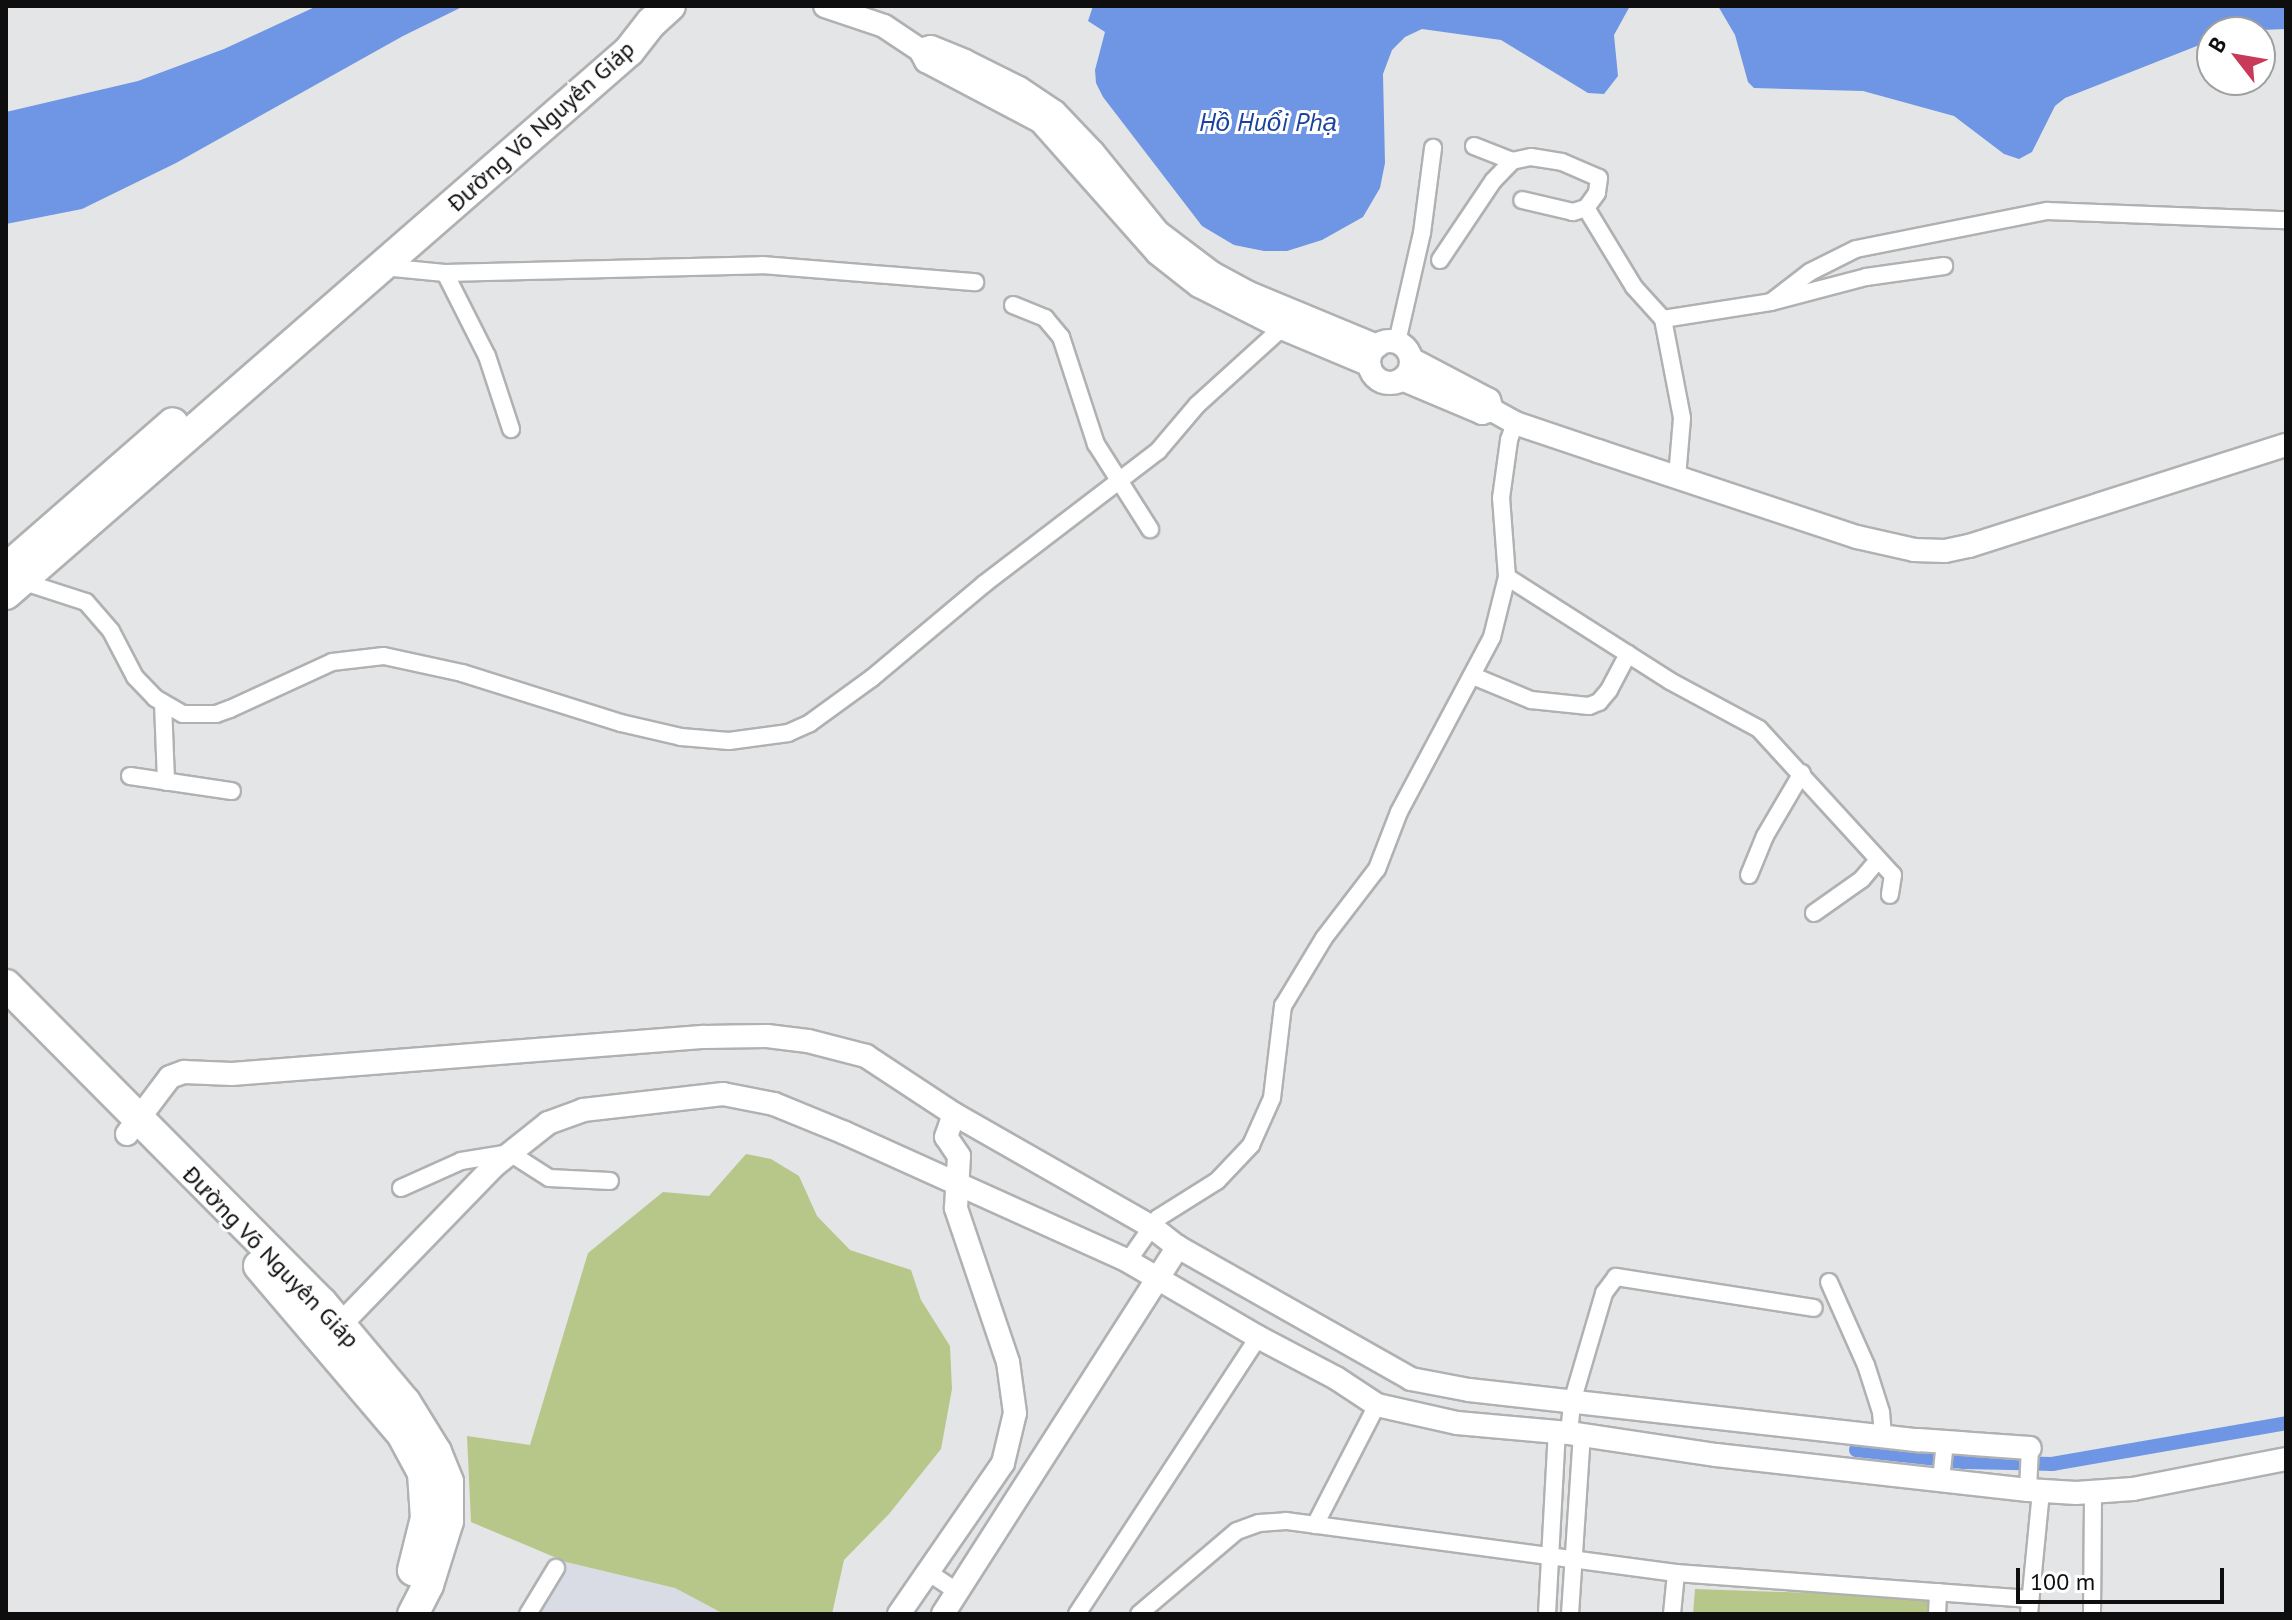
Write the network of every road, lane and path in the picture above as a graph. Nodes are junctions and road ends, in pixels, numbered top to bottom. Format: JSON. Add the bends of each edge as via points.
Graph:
{"nodes":[{"id":1,"x":825,"y":6,"type":"edge"},
{"id":2,"x":661,"y":14,"type":"edge"},
{"id":3,"x":882,"y":16,"type":"edge"},
{"id":4,"x":920,"y":50,"type":"junction"},
{"id":5,"x":1474,"y":146,"type":"dead end"},
{"id":6,"x":1433,"y":148,"type":"dead end"},
{"id":7,"x":1512,"y":161,"type":"junction"},
{"id":8,"x":1522,"y":200,"type":"dead end"},
{"id":9,"x":1586,"y":208,"type":"junction"},
{"id":10,"x":2286,"y":220,"type":"edge"},
{"id":11,"x":390,"y":253,"type":"junction"},
{"id":12,"x":1440,"y":260,"type":"dead end"},
{"id":13,"x":1944,"y":266,"type":"dead end"},
{"id":14,"x":445,"y":273,"type":"junction"},
{"id":15,"x":975,"y":282,"type":"dead end"},
{"id":16,"x":1771,"y":302,"type":"junction"},
{"id":17,"x":1013,"y":305,"type":"dead end"},
{"id":18,"x":1663,"y":319,"type":"junction"},
{"id":19,"x":1282,"y":328,"type":"junction"},
{"id":20,"x":1391,"y":358,"type":"junction"},
{"id":21,"x":1515,"y":423,"type":"junction"},
{"id":22,"x":511,"y":429,"type":"dead end"},
{"id":23,"x":2286,"y":445,"type":"edge"},
{"id":24,"x":1677,"y":477,"type":"junction"},
{"id":25,"x":1116,"y":480,"type":"junction"},
{"id":26,"x":1150,"y":529,"type":"dead end"},
{"id":27,"x":1507,"y":577,"type":"junction"},
{"id":28,"x":10,"y":580,"type":"edge"},
{"id":29,"x":1628,"y":654,"type":"junction"},
{"id":30,"x":1473,"y":676,"type":"junction"},
{"id":31,"x":163,"y":703,"type":"junction"},
{"id":32,"x":1802,"y":773,"type":"junction"},
{"id":33,"x":130,"y":776,"type":"dead end"},
{"id":34,"x":166,"y":782,"type":"junction"},
{"id":35,"x":232,"y":791,"type":"dead end"},
{"id":36,"x":1878,"y":860,"type":"junction"},
{"id":37,"x":1749,"y":875,"type":"dead end"},
{"id":38,"x":1890,"y":895,"type":"dead end"},
{"id":39,"x":1814,"y":913,"type":"dead end"},
{"id":40,"x":6,"y":985,"type":"edge"},
{"id":41,"x":6,"y":1013,"type":"edge"},
{"id":42,"x":954,"y":1114,"type":"junction"},
{"id":43,"x":132,"y":1127,"type":"junction"},
{"id":44,"x":510,"y":1153,"type":"junction"},
{"id":45,"x":610,"y":1181,"type":"dead end"},
{"id":46,"x":955,"y":1183,"type":"junction"},
{"id":47,"x":401,"y":1188,"type":"dead end"},
{"id":48,"x":1152,"y":1227,"type":"junction"},
{"id":49,"x":1178,"y":1247,"type":"junction"},
{"id":50,"x":1128,"y":1261,"type":"junction"},
{"id":51,"x":1158,"y":1280,"type":"junction"},
{"id":52,"x":1829,"y":1282,"type":"dead end"},
{"id":53,"x":1814,"y":1308,"type":"dead end"},
{"id":54,"x":340,"y":1325,"type":"junction"},
{"id":55,"x":1258,"y":1337,"type":"junction"},
{"id":56,"x":1572,"y":1402,"type":"junction"},
{"id":57,"x":1377,"y":1405,"type":"junction"},
{"id":58,"x":1569,"y":1433,"type":"junction"},
{"id":59,"x":1883,"y":1436,"type":"junction"},
{"id":60,"x":1944,"y":1459,"type":"junction"},
{"id":61,"x":2286,"y":1459,"type":"edge"},
{"id":62,"x":2031,"y":1471,"type":"junction"},
{"id":63,"x":2093,"y":1492,"type":"junction"},
{"id":64,"x":1315,"y":1525,"type":"junction"},
{"id":65,"x":1551,"y":1556,"type":"junction"},
{"id":66,"x":1574,"y":1559,"type":"junction"},
{"id":67,"x":556,"y":1568,"type":"dead end"},
{"id":68,"x":1676,"y":1573,"type":"junction"},
{"id":69,"x":941,"y":1580,"type":"junction"},
{"id":70,"x":1938,"y":1592,"type":"junction"},
{"id":71,"x":2030,"y":1607,"type":"edge"},
{"id":72,"x":394,"y":1614,"type":"edge"},
{"id":73,"x":413,"y":1614,"type":"edge"},
{"id":74,"x":528,"y":1614,"type":"edge"},
{"id":75,"x":899,"y":1614,"type":"edge"},
{"id":76,"x":943,"y":1614,"type":"edge"},
{"id":77,"x":1077,"y":1614,"type":"edge"},
{"id":78,"x":1139,"y":1614,"type":"edge"},
{"id":79,"x":1547,"y":1614,"type":"edge"},
{"id":80,"x":1570,"y":1614,"type":"edge"},
{"id":81,"x":1672,"y":1614,"type":"edge"},
{"id":82,"x":1937,"y":1614,"type":"edge"},
{"id":83,"x":2092,"y":1614,"type":"edge"}],
"edges":[{"from":1,"to":3,"type":"street"},
{"from":2,"to":11,"type":"highway","name":"Đường Võ Nguyên Giáp","via":[[629,51]]},
{"from":3,"to":4,"type":"street"},
{"from":4,"to":19,"type":"street","via":[[926,61],[1040,121],[1177,271]]},
{"from":4,"to":20,"type":"street","via":[[931,47],[965,61],[1055,112],[1158,232],[1212,273]]},
{"from":5,"to":7,"type":"street"},
{"from":6,"to":20,"type":"street","via":[[1422,233]]},
{"from":7,"to":9,"type":"street","via":[[1531,157],[1584,169],[1599,178],[1597,193]]},
{"from":7,"to":12,"type":"street"},
{"from":8,"to":9,"type":"street","via":[[1573,212]]},
{"from":9,"to":18,"type":"street","via":[[1634,287]]},
{"from":10,"to":16,"type":"street","via":[[2047,211],[1856,249],[1810,272]]},
{"from":11,"to":14,"type":"street"},
{"from":11,"to":28,"type":"highway","name":"Đường Võ Nguyên Giáp"},
{"from":13,"to":16,"type":"street","via":[[1866,277]]},
{"from":14,"to":15,"type":"street","via":[[762,265]]},
{"from":14,"to":22,"type":"street","via":[[487,356]]},
{"from":16,"to":18,"type":"street"},
{"from":17,"to":25,"type":"street","via":[[1045,318],[1061,337],[1096,444]]},
{"from":18,"to":24,"type":"street","via":[[1682,418]]},
{"from":19,"to":20,"type":"street"},
{"from":19,"to":25,"type":"street","via":[[1197,405],[1158,451]]},
{"from":20,"to":21,"type":"street","via":[[1482,413],[1492,410]]},
{"from":21,"to":24,"type":"street"},
{"from":21,"to":27,"type":"street","via":[[1501,498]]},
{"from":23,"to":24,"type":"street","via":[[1945,551],[1884,545]]},
{"from":25,"to":26,"type":"street"},
{"from":25,"to":31,"type":"street","via":[[872,678],[788,733],[729,741],[681,737],[462,673],[384,656],[332,662],[216,714],[183,714]]},
{"from":27,"to":29,"type":"street"},
{"from":27,"to":30,"type":"street","via":[[1492,637]]},
{"from":28,"to":31,"type":"street","via":[[86,602],[111,631],[135,677]]},
{"from":29,"to":30,"type":"street","via":[[1609,690],[1589,706],[1531,700]]},
{"from":29,"to":32,"type":"street","via":[[1759,729]]},
{"from":30,"to":48,"type":"street","via":[[1399,812],[1377,869],[1324,938],[1283,1006],[1272,1098],[1255,1138],[1217,1181],[1168,1210]]},
{"from":31,"to":34,"type":"street"},
{"from":32,"to":36,"type":"street"},
{"from":32,"to":37,"type":"street"},
{"from":33,"to":34,"type":"street"},
{"from":34,"to":35,"type":"street"},
{"from":36,"to":38,"type":"street","via":[[1893,875]]},
{"from":36,"to":39,"type":"street","via":[[1862,879]]},
{"from":40,"to":43,"type":"highway","name":"Đường Võ Nguyên Giáp"},
{"from":41,"to":43,"type":"highway","name":"Đường Võ Nguyên Giáp"},
{"from":42,"to":43,"type":"street","via":[[866,1056],[767,1036],[232,1074],[184,1072],[170,1077]]},
{"from":42,"to":46,"type":"street","via":[[946,1137],[959,1156]]},
{"from":42,"to":48,"type":"street"},
{"from":43,"to":54,"type":"highway","name":"Đường Võ Nguyên Giáp"},
{"from":43,"to":72,"type":"highway","name":"Đường Võ Nguyên Giáp","via":[[355,1377],[423,1473],[426,1518],[419,1556]]},
{"from":44,"to":45,"type":"street","via":[[549,1178]]},
{"from":44,"to":46,"type":"street","via":[[548,1123],[583,1110],[723,1094],[774,1104]]},
{"from":44,"to":47,"type":"street","via":[[461,1161]]},
{"from":44,"to":54,"type":"street"},
{"from":46,"to":50,"type":"street"},
{"from":46,"to":69,"type":"street","via":[[962,1233],[1008,1362],[1015,1413],[1003,1463]]},
{"from":48,"to":49,"type":"street"},
{"from":48,"to":50,"type":"street"},
{"from":49,"to":51,"type":"street"},
{"from":49,"to":56,"type":"street","via":[[1411,1379]]},
{"from":50,"to":51,"type":"street"},
{"from":51,"to":55,"type":"street"},
{"from":51,"to":69,"type":"street"},
{"from":52,"to":59,"type":"street","via":[[1866,1365]]},
{"from":53,"to":56,"type":"street","via":[[1616,1277],[1604,1293]]},
{"from":54,"to":73,"type":"highway","name":"Đường Võ Nguyên Giáp","via":[[405,1402],[448,1482],[448,1521],[441,1549]]},
{"from":55,"to":57,"type":"street"},
{"from":55,"to":77,"type":"street"},
{"from":56,"to":58,"type":"street"},
{"from":56,"to":59,"type":"street"},
{"from":57,"to":58,"type":"street","via":[[1457,1423]]},
{"from":57,"to":64,"type":"street"},
{"from":58,"to":60,"type":"street"},
{"from":58,"to":65,"type":"street"},
{"from":58,"to":66,"type":"street"},
{"from":59,"to":60,"type":"street"},
{"from":60,"to":62,"type":"street"},
{"from":60,"to":62,"type":"street"},
{"from":61,"to":63,"type":"street"},
{"from":62,"to":63,"type":"street"},
{"from":62,"to":71,"type":"street"},
{"from":63,"to":83,"type":"street"},
{"from":64,"to":65,"type":"street"},
{"from":64,"to":78,"type":"street","via":[[1259,1523],[1237,1531]]},
{"from":65,"to":66,"type":"street"},
{"from":65,"to":79,"type":"street"},
{"from":66,"to":68,"type":"street"},
{"from":66,"to":80,"type":"street"},
{"from":67,"to":74,"type":"street"},
{"from":68,"to":70,"type":"street"},
{"from":68,"to":81,"type":"street"},
{"from":69,"to":75,"type":"street"},
{"from":69,"to":76,"type":"street"},
{"from":70,"to":71,"type":"street"},
{"from":70,"to":82,"type":"street"}]}
